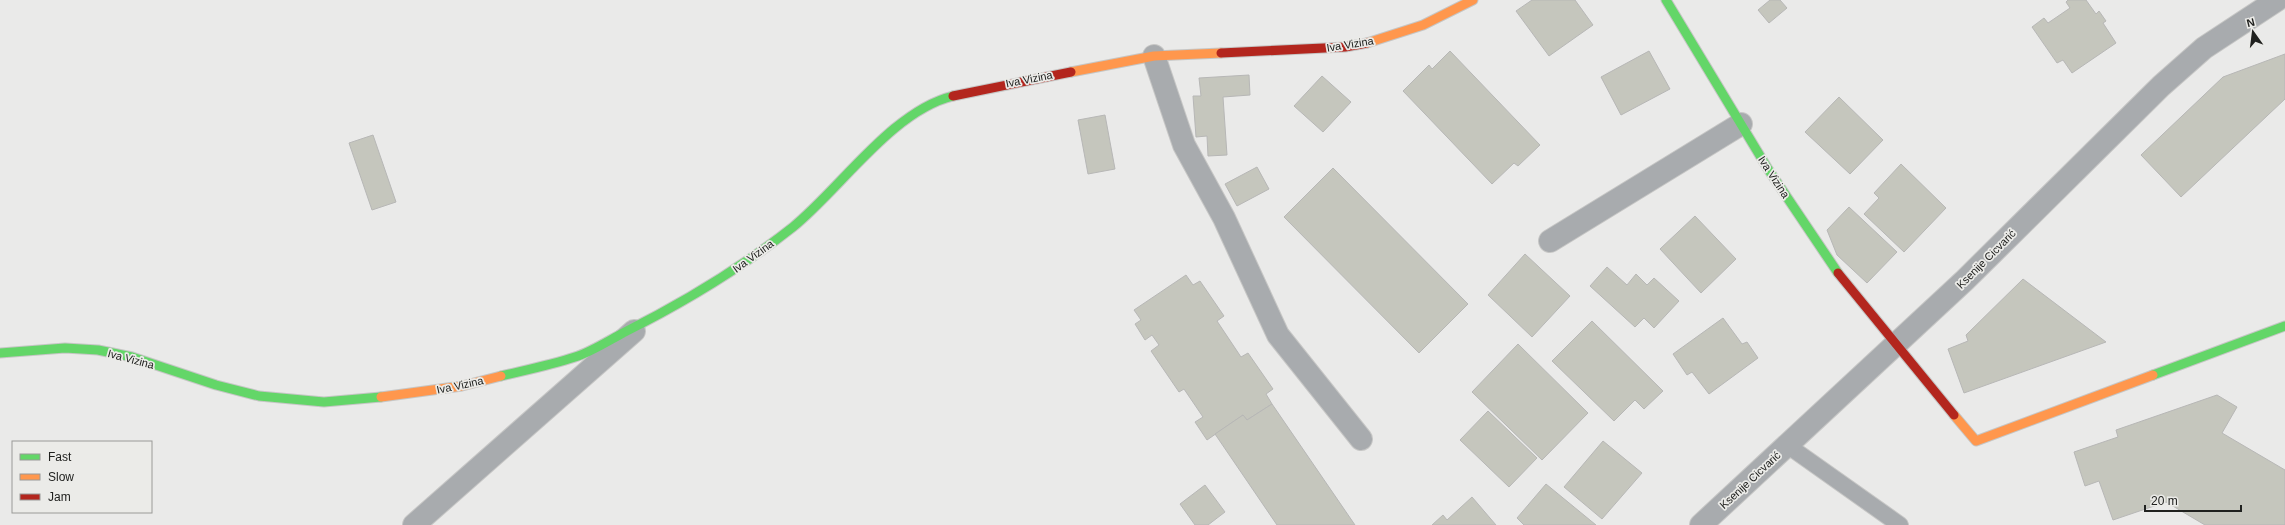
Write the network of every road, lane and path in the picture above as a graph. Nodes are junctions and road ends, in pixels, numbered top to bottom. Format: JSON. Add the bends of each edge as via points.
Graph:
{"nodes":[{"id":1,"x":1473,"y":0,"type":"edge"},
{"id":2,"x":1666,"y":0,"type":"edge"},
{"id":3,"x":2277,"y":0,"type":"edge"},
{"id":4,"x":1154,"y":56,"type":"junction"},
{"id":5,"x":1741,"y":124,"type":"junction"},
{"id":6,"x":1550,"y":240,"type":"dead end"},
{"id":7,"x":643,"y":323,"type":"junction"},
{"id":8,"x":2285,"y":326,"type":"edge"},
{"id":9,"x":1897,"y":344,"type":"junction"},
{"id":10,"x":0,"y":353,"type":"edge"},
{"id":11,"x":1361,"y":439,"type":"dead end"},
{"id":12,"x":1787,"y":445,"type":"junction"},
{"id":13,"x":414,"y":525,"type":"edge"},
{"id":14,"x":1701,"y":525,"type":"edge"},
{"id":15,"x":1900,"y":525,"type":"edge"}],
"edges":[{"from":1,"to":4,"type":"street","name":"Iva Vizina","via":[[1423,25],[1379,40],[1345,47]]},
{"from":2,"to":5,"type":"street","name":"Iva Vizina"},
{"from":3,"to":9,"type":"street","name":"Ksenije Cicvarić","via":[[2249,16],[2204,48],[2161,86]]},
{"from":4,"to":7,"type":"street","name":"Iva Vizina","via":[[944,98],[912,115],[885,138],[794,226],[735,270]]},
{"from":4,"to":11,"type":"street","via":[[1184,145],[1224,218],[1278,335]]},
{"from":5,"to":6,"type":"street"},
{"from":5,"to":9,"type":"street","name":"Iva Vizina","via":[[1840,276]]},
{"from":7,"to":10,"type":"street","name":"Iva Vizina","via":[[576,357],[462,386],[414,394],[324,402],[260,396],[216,385],[132,357],[98,350],[65,348]]},
{"from":7,"to":13,"type":"street"},
{"from":8,"to":9,"type":"street","name":"Iva Vizina","via":[[1976,440]]},
{"from":9,"to":12,"type":"street","name":"Ksenije Cicvarić"},
{"from":12,"to":14,"type":"street","name":"Ksenije Cicvarić"},
{"from":12,"to":15,"type":"lane"}]}
